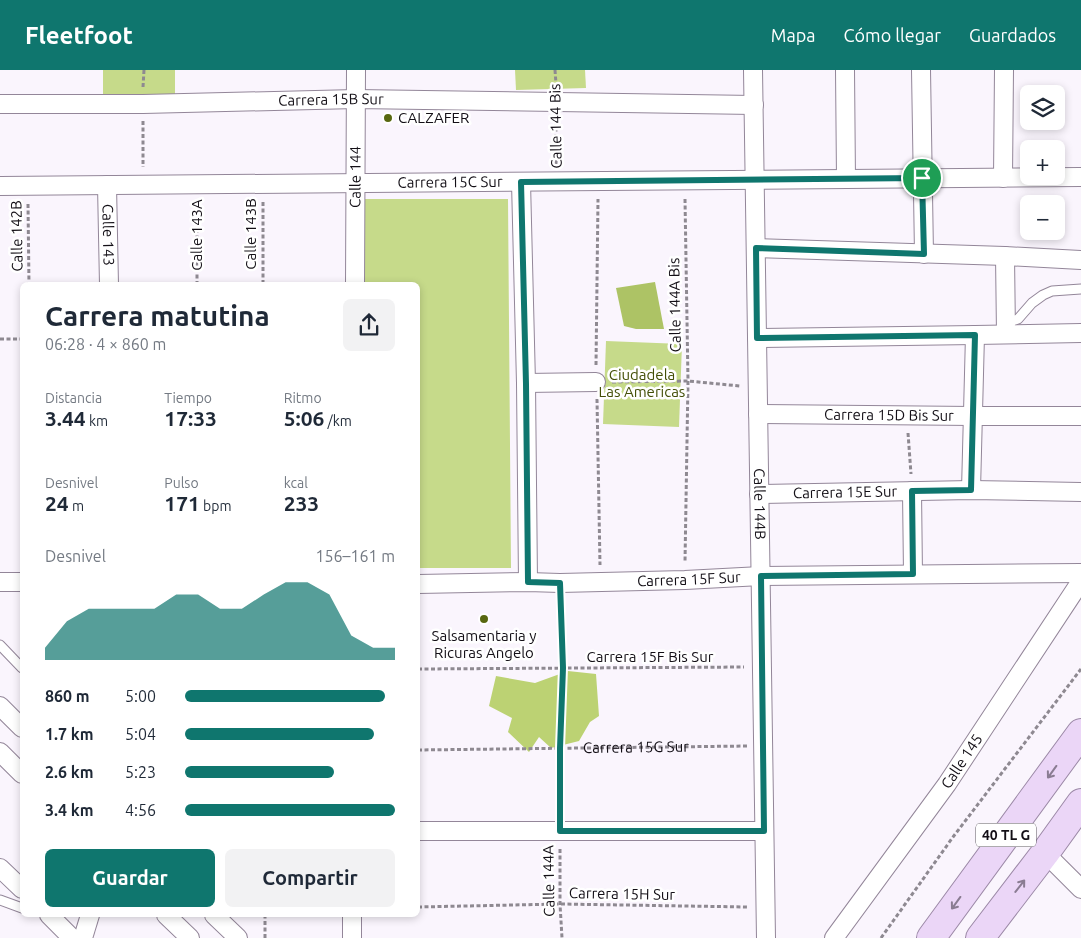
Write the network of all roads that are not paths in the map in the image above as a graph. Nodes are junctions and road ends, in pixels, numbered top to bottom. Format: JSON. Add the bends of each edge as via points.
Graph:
{"nodes":[{"id":1,"x":356,"y":70,"type":"edge"},
{"id":2,"x":753,"y":70,"type":"edge"},
{"id":3,"x":845,"y":70,"type":"edge"},
{"id":4,"x":921,"y":70,"type":"edge"},
{"id":5,"x":1004,"y":70,"type":"edge"},
{"id":6,"x":356,"y":99,"type":"junction"},
{"id":7,"x":0,"y":104,"type":"edge"},
{"id":8,"x":754,"y":105,"type":"junction"},
{"id":9,"x":1081,"y":177,"type":"edge"},
{"id":10,"x":922,"y":178,"type":"junction"},
{"id":11,"x":1003,"y":178,"type":"junction"},
{"id":12,"x":846,"y":179,"type":"junction"},
{"id":13,"x":755,"y":180,"type":"junction"},
{"id":14,"x":521,"y":182,"type":"junction"},
{"id":15,"x":356,"y":183,"type":"junction"},
{"id":16,"x":107,"y":185,"type":"junction"},
{"id":17,"x":0,"y":186,"type":"edge"},
{"id":18,"x":756,"y":248,"type":"junction"},
{"id":19,"x":924,"y":254,"type":"junction"},
{"id":20,"x":1005,"y":256,"type":"junction"},
{"id":21,"x":1081,"y":260,"type":"edge"},
{"id":22,"x":109,"y":282,"type":"edge"},
{"id":23,"x":355,"y":282,"type":"edge"},
{"id":24,"x":1081,"y":289,"type":"edge"},
{"id":25,"x":1006,"y":329,"type":"junction"},
{"id":26,"x":1081,"y":333,"type":"edge"},
{"id":27,"x":975,"y":335,"type":"junction"},
{"id":28,"x":757,"y":338,"type":"junction"},
{"id":29,"x":596,"y":382,"type":"road end"},
{"id":30,"x":526,"y":384,"type":"junction"},
{"id":31,"x":758,"y":414,"type":"junction"},
{"id":32,"x":972,"y":416,"type":"junction"},
{"id":33,"x":1081,"y":416,"type":"edge"},
{"id":34,"x":971,"y":490,"type":"junction"},
{"id":35,"x":912,"y":491,"type":"junction"},
{"id":36,"x":1081,"y":492,"type":"edge"},
{"id":37,"x":759,"y":494,"type":"junction"},
{"id":38,"x":1081,"y":573,"type":"edge"},
{"id":39,"x":913,"y":574,"type":"junction"},
{"id":40,"x":761,"y":576,"type":"junction"},
{"id":41,"x":1081,"y":581,"type":"edge"},
{"id":42,"x":0,"y":582,"type":"edge"},
{"id":43,"x":20,"y":582,"type":"edge"},
{"id":44,"x":528,"y":582,"type":"junction"},
{"id":45,"x":420,"y":584,"type":"edge"},
{"id":46,"x":0,"y":645,"type":"edge"},
{"id":47,"x":20,"y":666,"type":"edge"},
{"id":48,"x":0,"y":706,"type":"edge"},
{"id":49,"x":20,"y":726,"type":"edge"},
{"id":50,"x":1081,"y":732,"type":"edge"},
{"id":51,"x":0,"y":752,"type":"edge"},
{"id":52,"x":20,"y":772,"type":"edge"},
{"id":53,"x":1081,"y":803,"type":"edge"},
{"id":54,"x":420,"y":831,"type":"edge"},
{"id":55,"x":764,"y":831,"type":"junction"},
{"id":56,"x":1046,"y":854,"type":"junction"},
{"id":57,"x":0,"y":868,"type":"edge"},
{"id":58,"x":20,"y":888,"type":"edge"},
{"id":59,"x":1081,"y":889,"type":"edge"},
{"id":60,"x":0,"y":900,"type":"edge"},
{"id":61,"x":20,"y":907,"type":"edge"},
{"id":62,"x":49,"y":917,"type":"edge"},
{"id":63,"x":89,"y":917,"type":"edge"},
{"id":64,"x":168,"y":917,"type":"edge"},
{"id":65,"x":216,"y":917,"type":"edge"},
{"id":66,"x":352,"y":917,"type":"edge"},
{"id":67,"x":72,"y":938,"type":"edge"},
{"id":68,"x":83,"y":938,"type":"edge"},
{"id":69,"x":190,"y":938,"type":"edge"},
{"id":70,"x":238,"y":938,"type":"edge"},
{"id":71,"x":352,"y":938,"type":"edge"},
{"id":72,"x":766,"y":938,"type":"edge"},
{"id":73,"x":834,"y":938,"type":"edge"},
{"id":74,"x":931,"y":938,"type":"edge"},
{"id":75,"x":980,"y":938,"type":"edge"}],
"edges":[{"from":1,"to":6,"type":"street","name":"Calle 144"},
{"from":2,"to":8,"type":"street","name":"Calle 144B"},
{"from":3,"to":12,"type":"street"},
{"from":4,"to":10,"type":"street"},
{"from":5,"to":11,"type":"street"},
{"from":6,"to":7,"type":"street","name":"Carrera 15B Sur"},
{"from":6,"to":8,"type":"street","name":"Carrera 15B Sur"},
{"from":6,"to":15,"type":"street","name":"Calle 144"},
{"from":8,"to":13,"type":"street","name":"Calle 144B"},
{"from":9,"to":11,"type":"street","name":"Carrera 15C Sur"},
{"from":10,"to":11,"type":"street","name":"Carrera 15C Sur"},
{"from":10,"to":12,"type":"street","name":"Carrera 15C Sur"},
{"from":10,"to":19,"type":"street"},
{"from":12,"to":13,"type":"street","name":"Carrera 15C Sur"},
{"from":13,"to":14,"type":"street","name":"Carrera 15C Sur"},
{"from":13,"to":18,"type":"street","name":"Calle 144B"},
{"from":14,"to":15,"type":"street","name":"Carrera 15C Sur"},
{"from":14,"to":30,"type":"street"},
{"from":15,"to":16,"type":"street","name":"Carrera 15C Sur"},
{"from":15,"to":23,"type":"street","name":"Calle 144"},
{"from":16,"to":17,"type":"street","name":"Carrera 15C Sur"},
{"from":16,"to":22,"type":"street","name":"Calle 143"},
{"from":18,"to":19,"type":"street"},
{"from":18,"to":28,"type":"street","name":"Calle 144B"},
{"from":19,"to":20,"type":"street"},
{"from":20,"to":21,"type":"street"},
{"from":20,"to":25,"type":"street"},
{"from":24,"to":25,"type":"lane","via":[[1052,291],[1043,295]]},
{"from":25,"to":26,"type":"street"},
{"from":25,"to":27,"type":"street"},
{"from":27,"to":28,"type":"street"},
{"from":27,"to":32,"type":"street"},
{"from":28,"to":31,"type":"street","name":"Calle 144B"},
{"from":29,"to":30,"type":"street"},
{"from":30,"to":44,"type":"street"},
{"from":31,"to":32,"type":"street","name":"Carrera 15D Bis Sur"},
{"from":31,"to":37,"type":"street","name":"Calle 144B"},
{"from":32,"to":33,"type":"street","name":"Carrera 15D Bis Sur"},
{"from":32,"to":34,"type":"street"},
{"from":34,"to":35,"type":"street","name":"Carrera 15E Sur"},
{"from":34,"to":36,"type":"street","name":"Carrera 15E Sur"},
{"from":35,"to":37,"type":"street","name":"Carrera 15E Sur"},
{"from":35,"to":39,"type":"street"},
{"from":37,"to":40,"type":"street","name":"Calle 144B"},
{"from":38,"to":39,"type":"street","name":"Carrera 15F Sur"},
{"from":39,"to":40,"type":"street","name":"Carrera 15F Sur"},
{"from":40,"to":44,"type":"street","name":"Carrera 15F Sur"},
{"from":40,"to":55,"type":"street","name":"Calle 144B"},
{"from":41,"to":73,"type":"street","name":"Calle 145","via":[[947,784]]},
{"from":42,"to":43,"type":"street"},
{"from":44,"to":45,"type":"street","name":"Carrera 15F Sur"},
{"from":46,"to":47,"type":"lane"},
{"from":48,"to":49,"type":"street"},
{"from":50,"to":74,"type":"highway","number":"40 TL G","one_way":true},
{"from":51,"to":52,"type":"street"},
{"from":53,"to":56,"type":"highway","number":"40 TL G"},
{"from":54,"to":55,"type":"street"},
{"from":55,"to":72,"type":"street","name":"Calle 144B"},
{"from":56,"to":59,"type":"street"},
{"from":75,"to":56,"type":"highway","number":"40 TL G","one_way":true},
{"from":57,"to":58,"type":"street"},
{"from":60,"to":61,"type":"lane"},
{"from":62,"to":67,"type":"street"},
{"from":63,"to":68,"type":"street"},
{"from":64,"to":69,"type":"street"},
{"from":65,"to":70,"type":"street"},
{"from":66,"to":71,"type":"street"}]}
